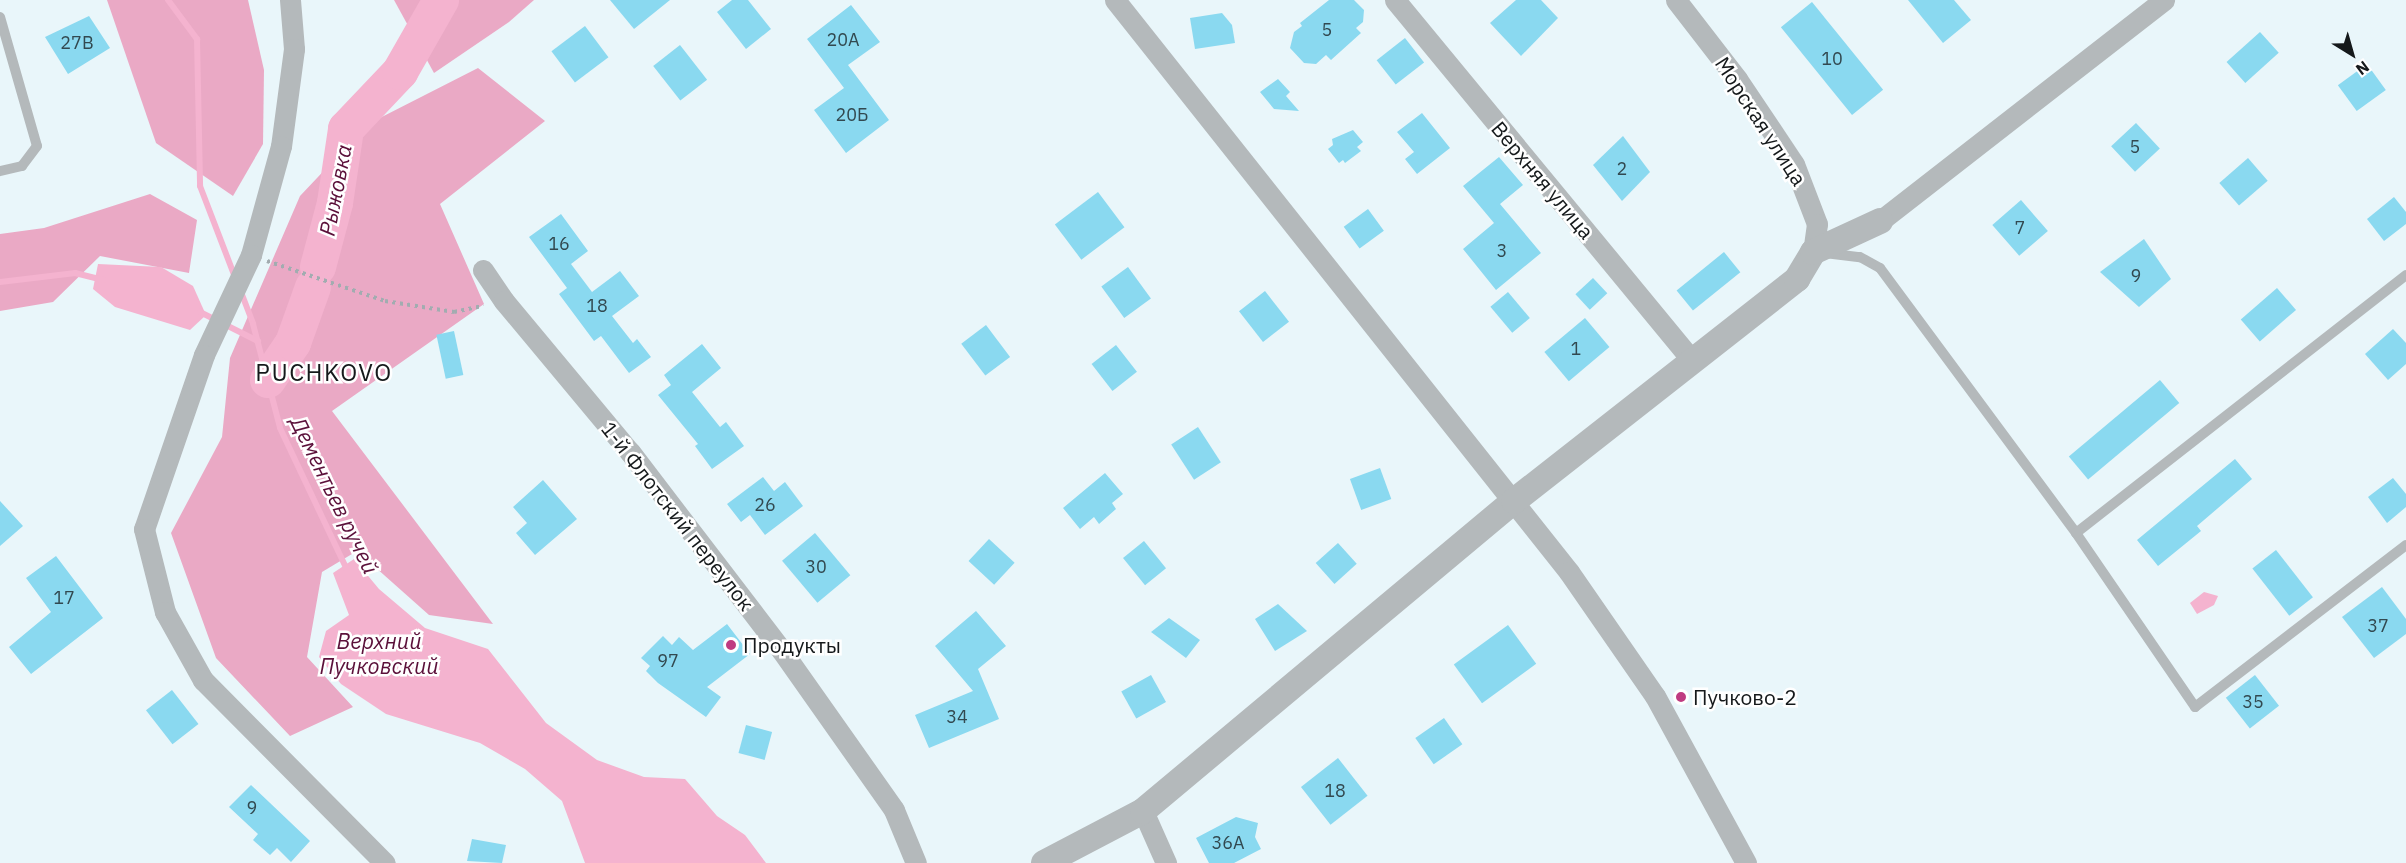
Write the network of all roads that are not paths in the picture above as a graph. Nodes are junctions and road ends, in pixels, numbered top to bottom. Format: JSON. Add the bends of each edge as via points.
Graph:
{"nodes":[{"id":1,"x":290,"y":0,"type":"edge"},
{"id":2,"x":1115,"y":0,"type":"edge"},
{"id":3,"x":1395,"y":0,"type":"edge"},
{"id":4,"x":1676,"y":0,"type":"edge"},
{"id":5,"x":2164,"y":0,"type":"edge"},
{"id":6,"x":0,"y":17,"type":"edge"},
{"id":7,"x":0,"y":171,"type":"edge"},
{"id":8,"x":1880,"y":221,"type":"joint"},
{"id":9,"x":1813,"y":252,"type":"junction"},
{"id":10,"x":483,"y":270,"type":"dead end"},
{"id":11,"x":2406,"y":275,"type":"edge"},
{"id":12,"x":1692,"y":360,"type":"junction"},
{"id":13,"x":1514,"y":501,"type":"junction"},
{"id":14,"x":2076,"y":532,"type":"junction"},
{"id":15,"x":2406,"y":545,"type":"edge"},
{"id":16,"x":1143,"y":811,"type":"junction"},
{"id":17,"x":385,"y":863,"type":"edge"},
{"id":18,"x":916,"y":863,"type":"edge"},
{"id":19,"x":1044,"y":863,"type":"edge"},
{"id":20,"x":1166,"y":863,"type":"edge"},
{"id":21,"x":1746,"y":863,"type":"edge"}],
"edges":[{"from":1,"to":17,"type":"street","via":[[294,49],[281,146],[251,255],[204,355],[144,529],[165,612],[203,680]]},
{"from":2,"to":13,"type":"street"},
{"from":3,"to":12,"type":"street","name":"Верхняя улица"},
{"from":4,"to":9,"type":"street","name":"Морская улица","via":[[1794,164],[1818,224]]},
{"from":5,"to":8,"type":"street"},
{"from":6,"to":7,"type":"lane","via":[[36,146],[22,166]]},
{"from":8,"to":9,"type":"street"},
{"from":9,"to":12,"type":"street","via":[[1797,279]]},
{"from":9,"to":14,"type":"lane","via":[[1860,257],[1880,268]]},
{"from":10,"to":18,"type":"street","name":"1-й Флотский переулок","via":[[504,301],[630,452],[782,651],[894,810]]},
{"from":11,"to":14,"type":"lane"},
{"from":12,"to":13,"type":"street"},
{"from":13,"to":16,"type":"street"},
{"from":13,"to":21,"type":"street","via":[[1655,696]]},
{"from":14,"to":15,"type":"lane","via":[[2195,707]]},
{"from":16,"to":19,"type":"street"},
{"from":16,"to":20,"type":"street"}]}
